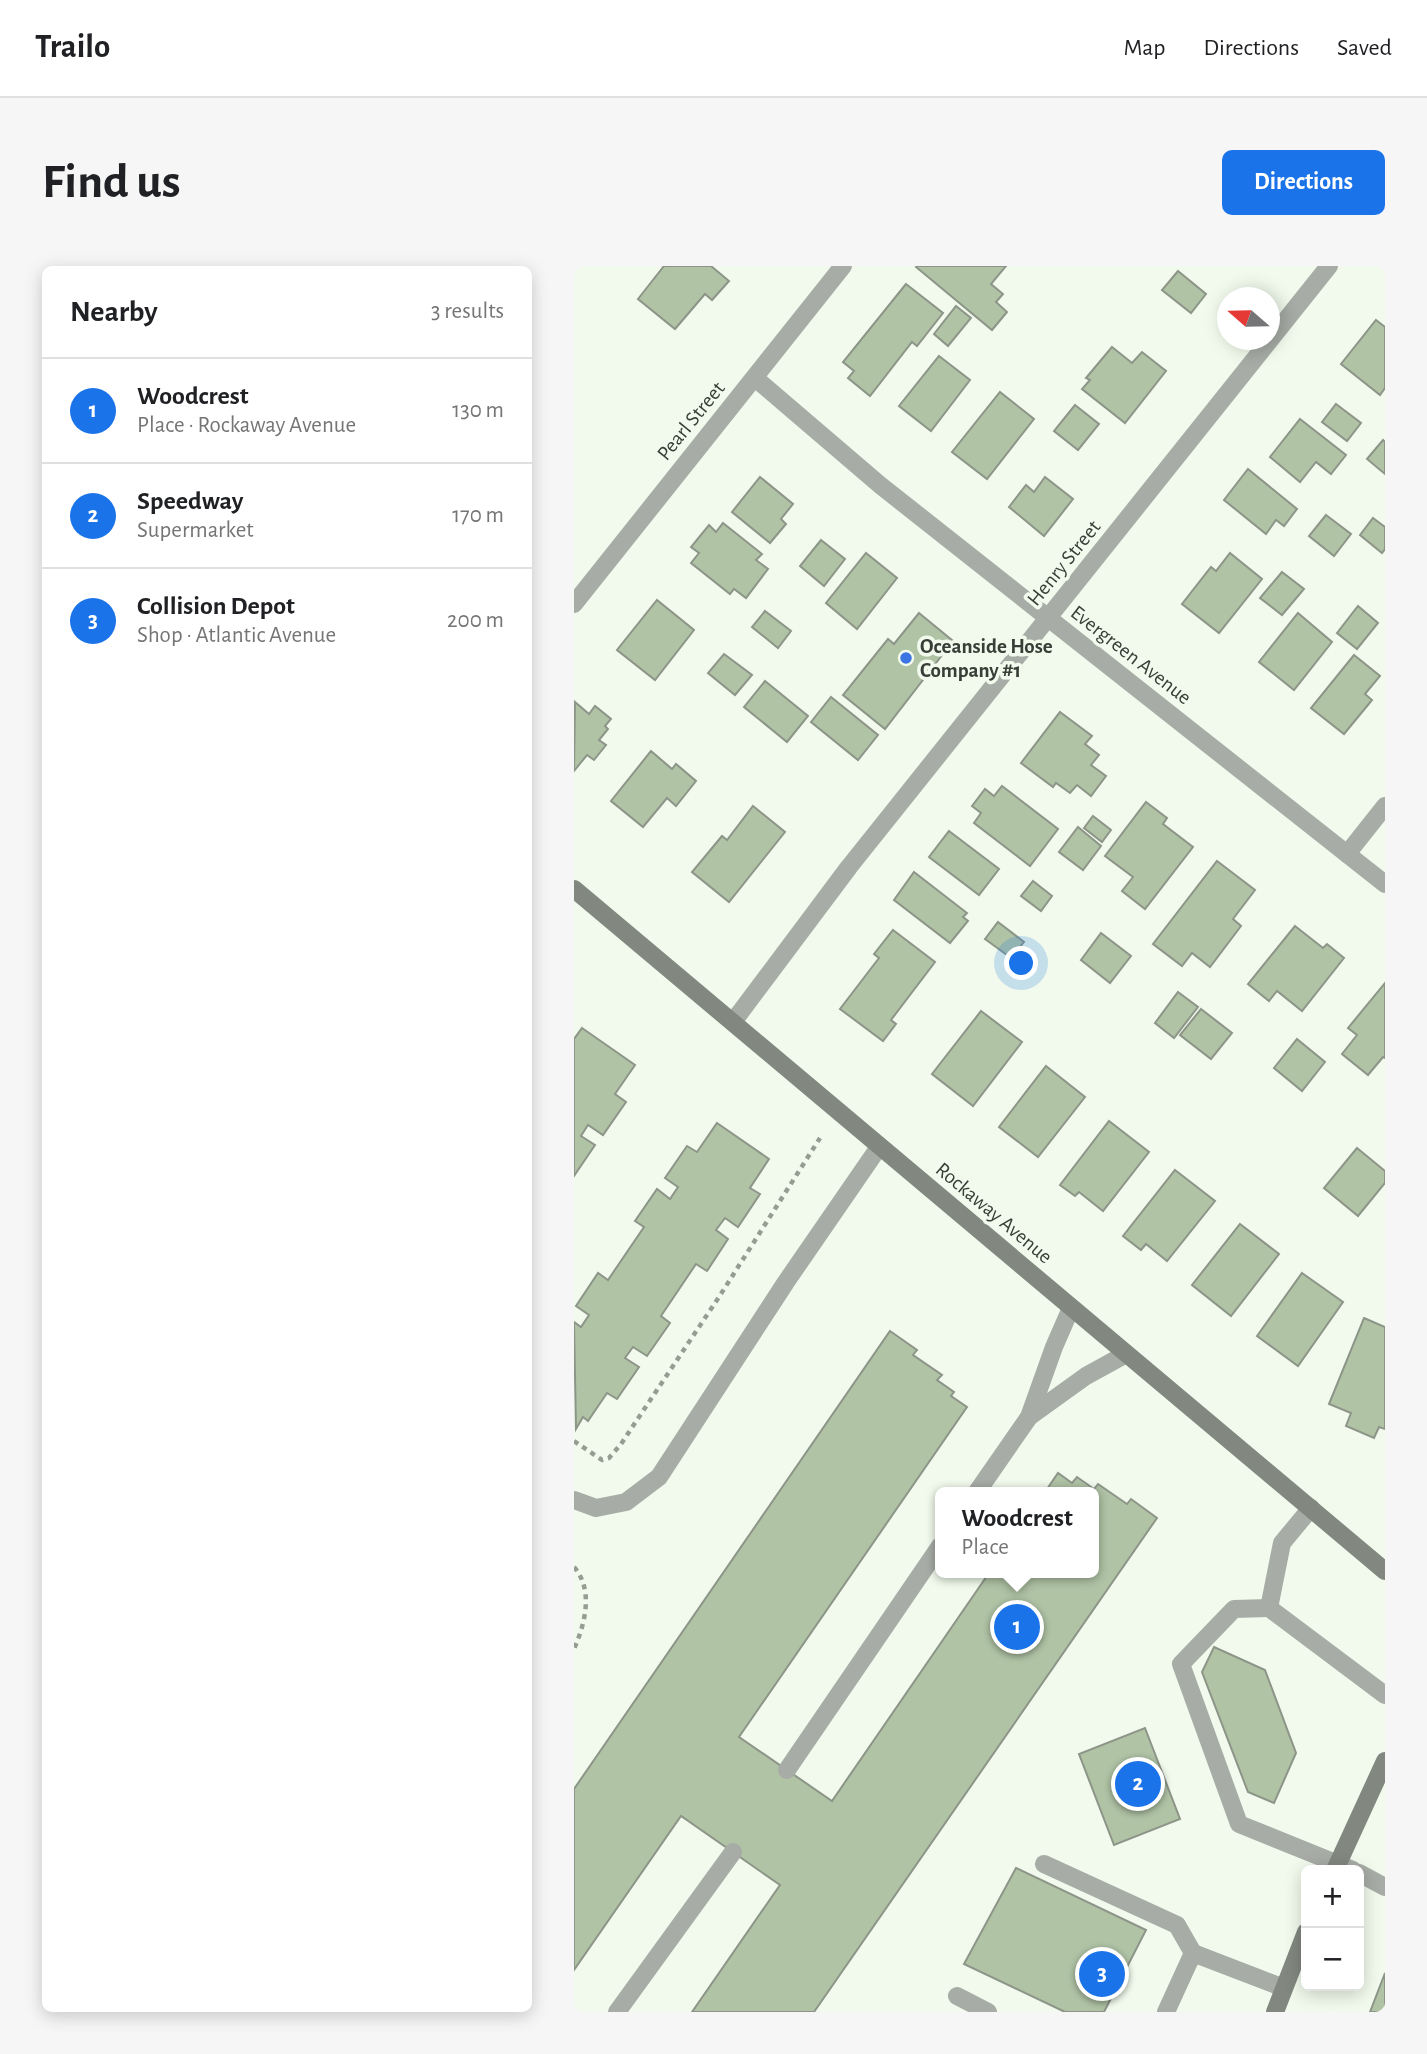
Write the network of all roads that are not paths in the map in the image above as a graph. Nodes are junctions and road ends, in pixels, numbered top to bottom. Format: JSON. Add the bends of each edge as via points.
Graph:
{"nodes":[{"id":1,"x":843,"y":266,"type":"edge"},
{"id":2,"x":1329,"y":266,"type":"edge"},
{"id":3,"x":755,"y":378,"type":"junction"},
{"id":4,"x":574,"y":604,"type":"edge"},
{"id":5,"x":1049,"y":618,"type":"junction"},
{"id":6,"x":1385,"y":806,"type":"edge"},
{"id":7,"x":1347,"y":854,"type":"junction"},
{"id":8,"x":1385,"y":884,"type":"edge"},
{"id":9,"x":574,"y":890,"type":"edge"},
{"id":10,"x":733,"y":1022,"type":"junction"},
{"id":11,"x":879,"y":1147,"type":"junction"},
{"id":12,"x":1071,"y":1308,"type":"junction"},
{"id":13,"x":1126,"y":1354,"type":"junction"},
{"id":14,"x":1029,"y":1417,"type":"junction"},
{"id":15,"x":980,"y":1487,"type":"edge"},
{"id":16,"x":574,"y":1500,"type":"edge"},
{"id":17,"x":1311,"y":1508,"type":"junction"},
{"id":18,"x":935,"y":1553,"type":"edge"},
{"id":19,"x":1385,"y":1571,"type":"edge"},
{"id":20,"x":1269,"y":1608,"type":"junction"},
{"id":21,"x":1385,"y":1695,"type":"edge"},
{"id":22,"x":1385,"y":1761,"type":"edge"},
{"id":23,"x":787,"y":1770,"type":"dead end"},
{"id":24,"x":733,"y":1852,"type":"dead end"},
{"id":25,"x":1044,"y":1864,"type":"dead end"},
{"id":26,"x":1335,"y":1865,"type":"edge"},
{"id":27,"x":1343,"y":1865,"type":"edge"},
{"id":28,"x":1364,"y":1876,"type":"edge"},
{"id":29,"x":1385,"y":1887,"type":"edge"},
{"id":30,"x":1301,"y":1945,"type":"edge"},
{"id":31,"x":1193,"y":1953,"type":"junction"},
{"id":32,"x":1284,"y":1988,"type":"junction"},
{"id":33,"x":957,"y":1996,"type":"dead end"},
{"id":34,"x":617,"y":2012,"type":"edge"},
{"id":35,"x":988,"y":2012,"type":"edge"},
{"id":36,"x":1166,"y":2012,"type":"edge"},
{"id":37,"x":1275,"y":2012,"type":"edge"}],
"edges":[{"from":1,"to":3,"type":"street","name":"Pearl Street"},
{"from":2,"to":5,"type":"street","name":"Henry Street"},
{"from":3,"to":4,"type":"street","name":"Pearl Street"},
{"from":3,"to":5,"type":"street","name":"Evergreen Avenue","via":[[880,485]]},
{"from":5,"to":7,"type":"street","name":"Evergreen Avenue"},
{"from":5,"to":10,"type":"street","name":"Henry Street","via":[[849,867]]},
{"from":6,"to":7,"type":"street"},
{"from":7,"to":8,"type":"street","name":"Evergreen Avenue"},
{"from":9,"to":10,"type":"main road","name":"Rockaway Avenue"},
{"from":10,"to":11,"type":"main road","name":"Rockaway Avenue"},
{"from":11,"to":12,"type":"main road","name":"Rockaway Avenue"},
{"from":11,"to":16,"type":"street","via":[[659,1477],[626,1502],[596,1508]]},
{"from":12,"to":13,"type":"main road","name":"Rockaway Avenue"},
{"from":12,"to":14,"type":"street"},
{"from":13,"to":14,"type":"street"},
{"from":13,"to":17,"type":"main road","name":"Rockaway Avenue"},
{"from":14,"to":15,"type":"street"},
{"from":17,"to":19,"type":"main road","name":"Rockaway Avenue"},
{"from":17,"to":20,"type":"street","via":[[1282,1543]]},
{"from":18,"to":23,"type":"street"},
{"from":20,"to":21,"type":"street"},
{"from":20,"to":26,"type":"street","via":[[1234,1609],[1181,1664],[1239,1824]]},
{"from":22,"to":27,"type":"main road"},
{"from":24,"to":34,"type":"street"},
{"from":25,"to":31,"type":"street","via":[[1177,1925]]},
{"from":28,"to":29,"type":"street"},
{"from":30,"to":32,"type":"main road"},
{"from":31,"to":32,"type":"street"},
{"from":31,"to":36,"type":"street"},
{"from":32,"to":37,"type":"main road"},
{"from":33,"to":35,"type":"street"}]}
